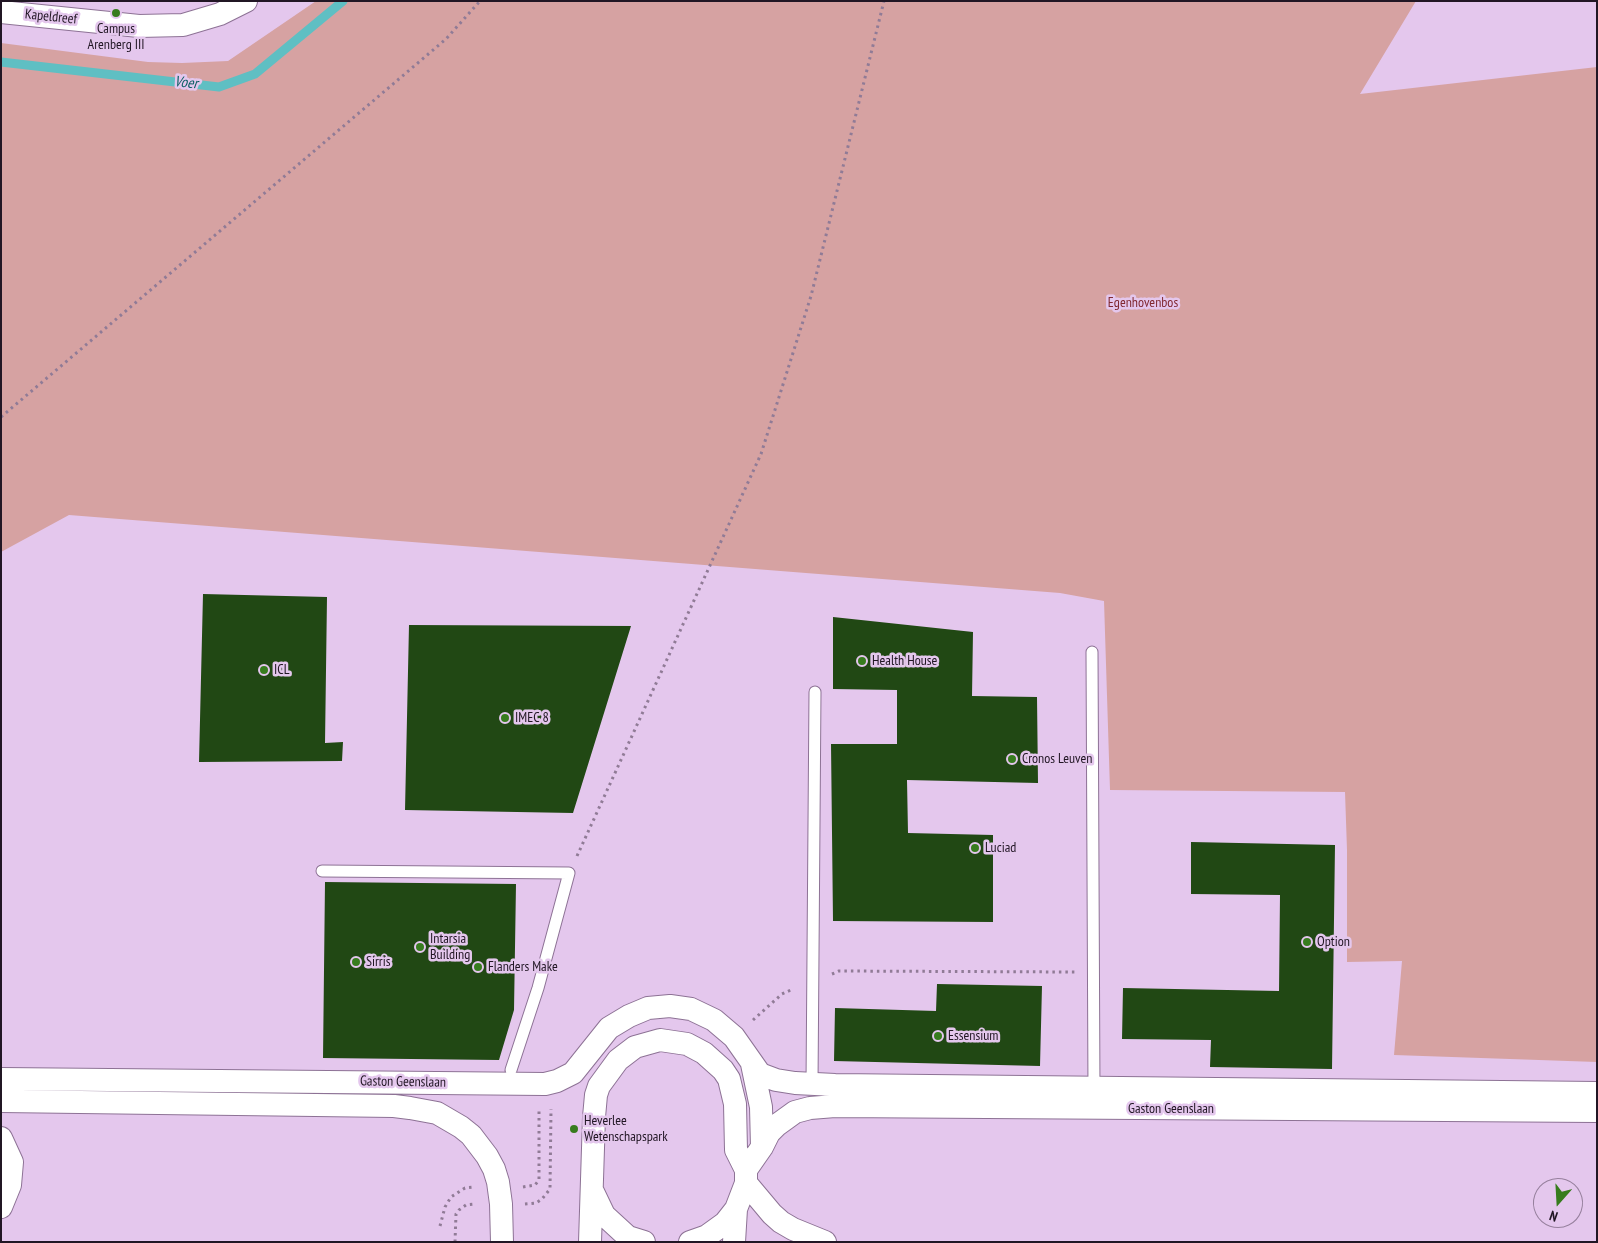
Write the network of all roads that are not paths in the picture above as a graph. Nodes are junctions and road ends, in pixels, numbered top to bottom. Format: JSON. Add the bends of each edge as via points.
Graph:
{"nodes":[{"id":1,"x":246,"y":1,"type":"edge"},
{"id":2,"x":1,"y":12,"type":"edge"},
{"id":3,"x":1092,"y":652,"type":"dead end"},
{"id":4,"x":815,"y":692,"type":"dead end"},
{"id":5,"x":322,"y":871,"type":"dead end"},
{"id":6,"x":752,"y":1064,"type":"junction"},
{"id":7,"x":511,"y":1070,"type":"dead end"},
{"id":8,"x":1,"y":1079,"type":"edge"},
{"id":9,"x":812,"y":1084,"type":"junction"},
{"id":10,"x":1597,"y":1093,"type":"edge"},
{"id":11,"x":1094,"y":1098,"type":"junction"},
{"id":12,"x":1,"y":1101,"type":"edge"},
{"id":13,"x":1597,"y":1111,"type":"edge"},
{"id":14,"x":1,"y":1138,"type":"edge"},
{"id":15,"x":762,"y":1147,"type":"junction"},
{"id":16,"x":746,"y":1176,"type":"junction"},
{"id":17,"x":592,"y":1189,"type":"junction"},
{"id":18,"x":1,"y":1207,"type":"edge"},
{"id":19,"x":736,"y":1209,"type":"junction"},
{"id":20,"x":502,"y":1242,"type":"edge"},
{"id":21,"x":590,"y":1242,"type":"edge"},
{"id":22,"x":644,"y":1242,"type":"edge"},
{"id":23,"x":690,"y":1242,"type":"edge"},
{"id":24,"x":734,"y":1242,"type":"edge"},
{"id":25,"x":825,"y":1242,"type":"edge"}],
"edges":[{"from":1,"to":2,"type":"street","name":"Kapeldreef","via":[[220,14],[184,25],[139,26]]},
{"from":3,"to":11,"type":"lane"},
{"from":4,"to":9,"type":"lane"},
{"from":5,"to":7,"type":"lane","via":[[569,874],[538,988]]},
{"from":6,"to":8,"type":"street","name":"Gaston Geenslaan","via":[[734,1037],[714,1020],[692,1009],[670,1006],[648,1008],[609,1028],[573,1073],[545,1084]]},
{"from":6,"to":9,"type":"street","name":"Gaston Geenslaan","via":[[760,1074],[784,1082]]},
{"from":6,"to":15,"type":"street","name":"Gaston Geenslaan","via":[[761,1107]]},
{"from":9,"to":11,"type":"street","name":"Gaston Geenslaan"},
{"from":10,"to":11,"type":"street","name":"Gaston Geenslaan"},
{"from":11,"to":13,"type":"street","name":"Gaston Geenslaan"},
{"from":11,"to":15,"type":"street","name":"Gaston Geenslaan","via":[[810,1108],[784,1118],[769,1133]]},
{"from":12,"to":20,"type":"street","name":"Gaston Geenslaan","via":[[394,1106],[437,1113],[466,1131],[490,1162],[499,1187]]},
{"from":14,"to":18,"type":"street","via":[[12,1162],[10,1185]]},
{"from":15,"to":16,"type":"street","name":"Gaston Geenslaan"},
{"from":16,"to":17,"type":"street","via":[[736,1150],[733,1090],[723,1070],[704,1053],[687,1044],[660,1040],[635,1047],[618,1060],[598,1086]]},
{"from":16,"to":19,"type":"street","name":"Gaston Geenslaan"},
{"from":16,"to":25,"type":"street","via":[[781,1222]]},
{"from":17,"to":21,"type":"street"},
{"from":17,"to":22,"type":"street","via":[[604,1215],[628,1237]]},
{"from":19,"to":23,"type":"street","via":[[725,1223],[707,1236]]},
{"from":19,"to":24,"type":"street","name":"Gaston Geenslaan"}]}
